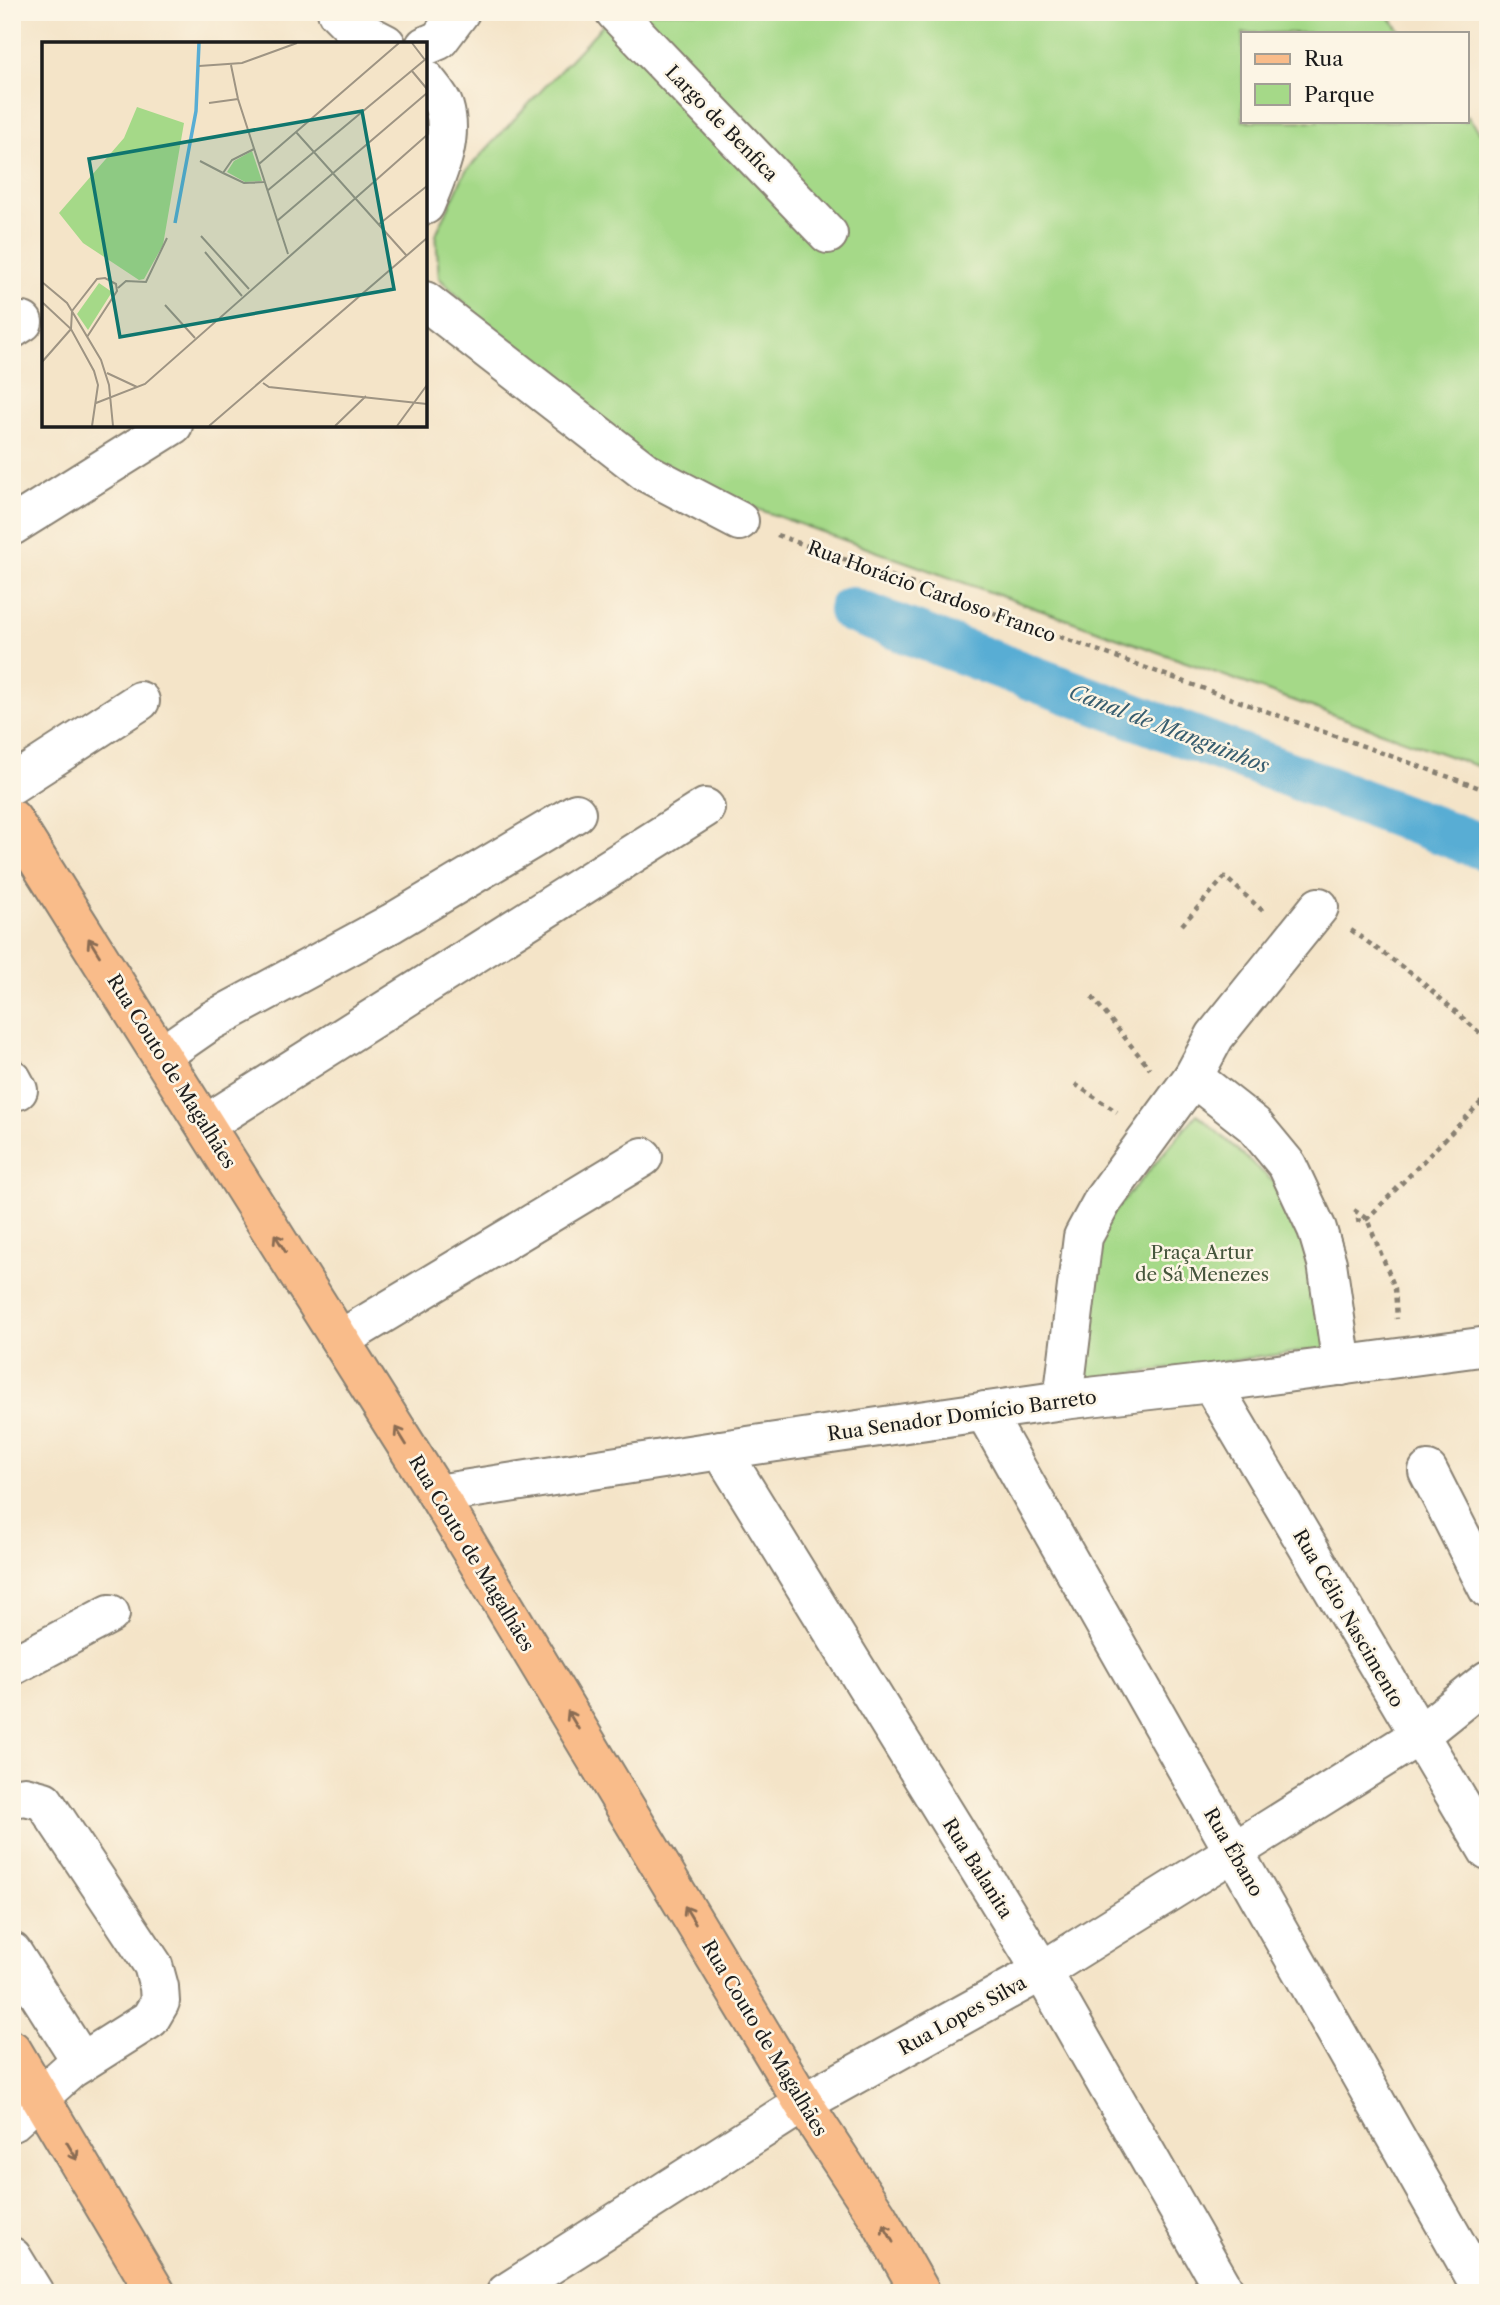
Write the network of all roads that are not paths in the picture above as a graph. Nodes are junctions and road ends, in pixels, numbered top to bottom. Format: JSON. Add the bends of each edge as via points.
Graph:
{"nodes":[{"id":1,"x":337,"y":12,"type":"edge"},
{"id":2,"x":460,"y":12,"type":"edge"},
{"id":3,"x":615,"y":12,"type":"edge"},
{"id":4,"x":382,"y":42,"type":"edge"},
{"id":5,"x":427,"y":45,"type":"edge"},
{"id":6,"x":427,"y":82,"type":"edge"},
{"id":7,"x":427,"y":200,"type":"edge"},
{"id":8,"x":828,"y":234,"type":"dead end"},
{"id":9,"x":427,"y":303,"type":"edge"},
{"id":10,"x":170,"y":427,"type":"edge"},
{"id":11,"x":739,"y":521,"type":"road end"},
{"id":12,"x":12,"y":526,"type":"edge"},
{"id":13,"x":140,"y":701,"type":"dead end"},
{"id":14,"x":12,"y":784,"type":"edge"},
{"id":15,"x":705,"y":808,"type":"dead end"},
{"id":16,"x":576,"y":813,"type":"dead end"},
{"id":17,"x":12,"y":819,"type":"edge"},
{"id":18,"x":1319,"y":907,"type":"road end"},
{"id":19,"x":162,"y":1055,"type":"junction"},
{"id":20,"x":1185,"y":1088,"type":"junction"},
{"id":21,"x":206,"y":1124,"type":"junction"},
{"id":22,"x":643,"y":1157,"type":"dead end"},
{"id":23,"x":341,"y":1339,"type":"junction"},
{"id":24,"x":1488,"y":1346,"type":"edge"},
{"id":25,"x":1342,"y":1366,"type":"junction"},
{"id":26,"x":1211,"y":1383,"type":"junction"},
{"id":27,"x":1063,"y":1400,"type":"junction"},
{"id":28,"x":984,"y":1411,"type":"junction"},
{"id":29,"x":721,"y":1450,"type":"junction"},
{"id":30,"x":1428,"y":1471,"type":"dead end"},
{"id":31,"x":437,"y":1494,"type":"junction"},
{"id":32,"x":1488,"y":1589,"type":"edge"},
{"id":33,"x":110,"y":1614,"type":"dead end"},
{"id":34,"x":12,"y":1666,"type":"edge"},
{"id":35,"x":1488,"y":1680,"type":"edge"},
{"id":36,"x":1418,"y":1736,"type":"junction"},
{"id":37,"x":12,"y":1798,"type":"edge"},
{"id":38,"x":1488,"y":1851,"type":"edge"},
{"id":39,"x":1233,"y":1852,"type":"junction"},
{"id":40,"x":12,"y":1952,"type":"edge"},
{"id":41,"x":1042,"y":1971,"type":"junction"},
{"id":42,"x":12,"y":2050,"type":"edge"},
{"id":43,"x":82,"y":2062,"type":"junction"},
{"id":44,"x":803,"y":2103,"type":"junction"},
{"id":45,"x":26,"y":2110,"type":"edge"},
{"id":46,"x":12,"y":2257,"type":"edge"},
{"id":47,"x":551,"y":2280,"type":"edge"},
{"id":48,"x":34,"y":2293,"type":"edge"},
{"id":49,"x":156,"y":2293,"type":"edge"},
{"id":50,"x":506,"y":2293,"type":"edge"},
{"id":51,"x":921,"y":2293,"type":"edge"},
{"id":52,"x":1226,"y":2293,"type":"edge"},
{"id":53,"x":1484,"y":2293,"type":"edge"}],
"edges":[{"from":1,"to":4,"type":"street","via":[[351,26]]},
{"from":2,"to":5,"type":"street","via":[[439,40]]},
{"from":3,"to":8,"type":"street","name":"Largo de Benfica"},
{"from":6,"to":7,"type":"street","via":[[444,106],[446,130],[443,158]]},
{"from":9,"to":11,"type":"street","via":[[647,473]]},
{"from":10,"to":12,"type":"street"},
{"from":13,"to":14,"type":"street"},
{"from":15,"to":21,"type":"street"},
{"from":16,"to":19,"type":"street","via":[[392,923],[211,1021]]},
{"from":19,"to":17,"type":"main road","name":"Rua Couto de Magalhães","one_way":true},
{"from":18,"to":20,"type":"street","via":[[1215,1036]]},
{"from":19,"to":21,"type":"main road","name":"Rua Couto de Magalhães"},
{"from":20,"to":25,"type":"street","via":[[1254,1125],[1287,1165],[1327,1263]]},
{"from":20,"to":27,"type":"street","via":[[1103,1200],[1083,1237]]},
{"from":23,"to":21,"type":"main road","name":"Rua Couto de Magalhães","one_way":true},
{"from":22,"to":23,"type":"street"},
{"from":31,"to":23,"type":"main road","name":"Rua Couto de Magalhães","one_way":true},
{"from":24,"to":25,"type":"street","name":"Rua Senador Domício Barreto"},
{"from":25,"to":26,"type":"street","name":"Rua Senador Domício Barreto"},
{"from":26,"to":27,"type":"street","name":"Rua Senador Domício Barreto"},
{"from":26,"to":36,"type":"street","name":"Rua Célio Nascimento"},
{"from":27,"to":28,"type":"street","name":"Rua Senador Domício Barreto"},
{"from":28,"to":29,"type":"street","name":"Rua Senador Domício Barreto"},
{"from":28,"to":39,"type":"street","name":"Rua Ébano"},
{"from":29,"to":31,"type":"street","name":"Rua Senador Domício Barreto"},
{"from":29,"to":41,"type":"street","name":"Rua Balanita"},
{"from":30,"to":32,"type":"street"},
{"from":44,"to":31,"type":"main road","name":"Rua Couto de Magalhães","one_way":true},
{"from":33,"to":34,"type":"street"},
{"from":35,"to":36,"type":"street","name":"Rua Lopes Silva"},
{"from":36,"to":38,"type":"street","name":"Rua Célio Nascimento"},
{"from":36,"to":39,"type":"street","name":"Rua Lopes Silva"},
{"from":37,"to":43,"type":"street","via":[[44,1801],[153,1965],[159,1987],[160,2001],[150,2019]]},
{"from":39,"to":41,"type":"street","name":"Rua Lopes Silva"},
{"from":39,"to":53,"type":"street","name":"Rua Ébano"},
{"from":40,"to":43,"type":"street"},
{"from":41,"to":44,"type":"street","name":"Rua Lopes Silva"},
{"from":41,"to":52,"type":"street","name":"Rua Balanita"},
{"from":42,"to":45,"type":"main road"},
{"from":43,"to":45,"type":"street"},
{"from":44,"to":47,"type":"street","name":"Rua Lopes Silva"},
{"from":51,"to":44,"type":"main road","name":"Rua Couto de Magalhães","one_way":true,"via":[[878,2217]]},
{"from":45,"to":49,"type":"main road","one_way":true},
{"from":46,"to":48,"type":"street"},
{"from":47,"to":50,"type":"street","name":"Rua Lopes Silva"}]}
